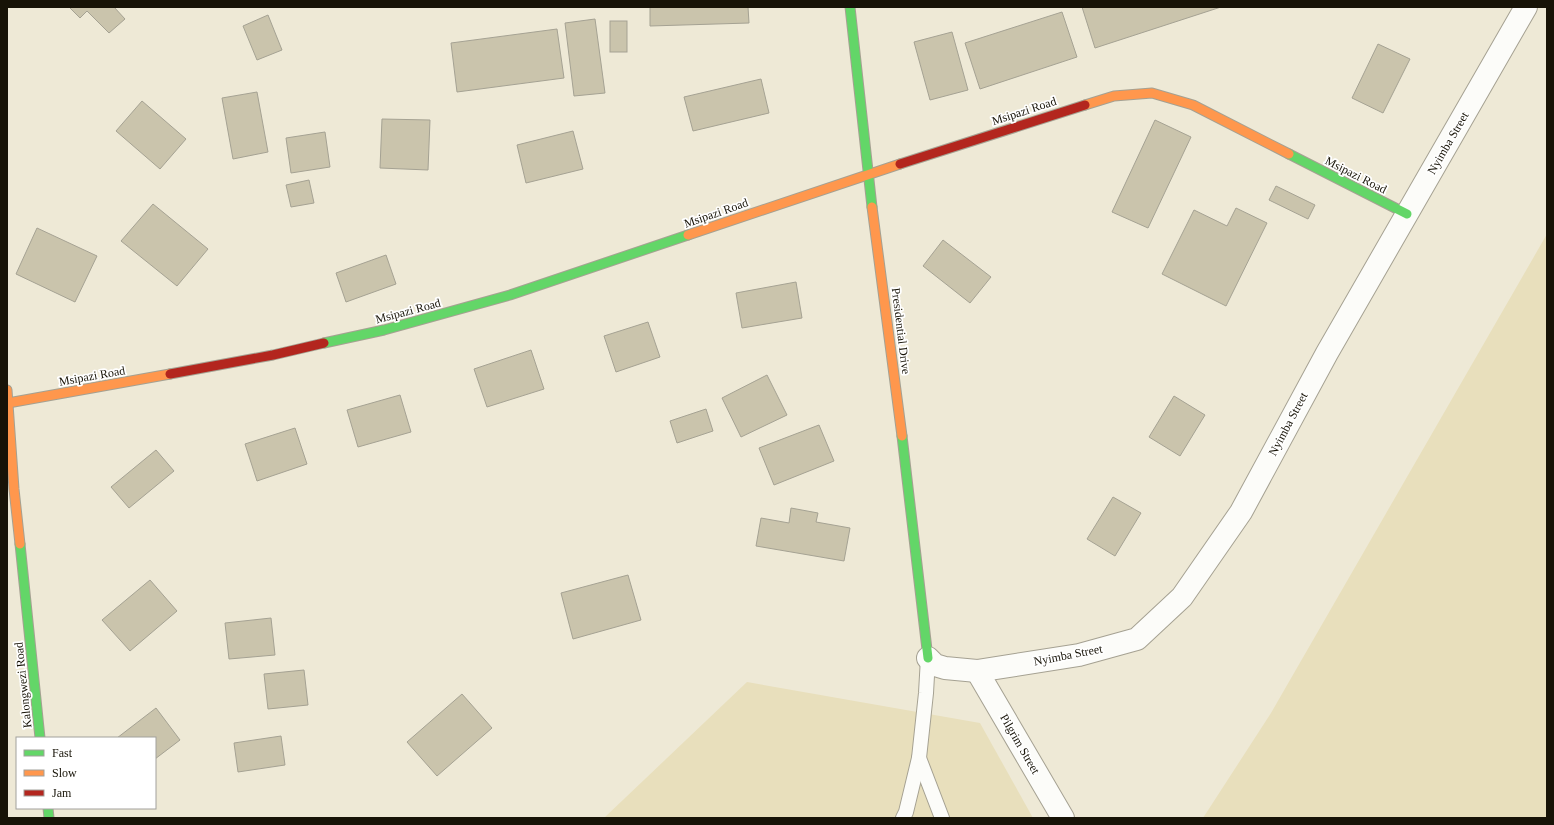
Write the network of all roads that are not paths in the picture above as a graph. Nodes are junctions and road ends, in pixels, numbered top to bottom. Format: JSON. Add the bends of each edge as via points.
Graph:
{"nodes":[{"id":1,"x":850,"y":7,"type":"edge"},
{"id":2,"x":1526,"y":7,"type":"edge"},
{"id":3,"x":868,"y":174,"type":"junction"},
{"id":4,"x":1407,"y":214,"type":"junction"},
{"id":5,"x":7,"y":390,"type":"edge"},
{"id":6,"x":8,"y":403,"type":"edge"},
{"id":7,"x":928,"y":658,"type":"junction"},
{"id":8,"x":977,"y":670,"type":"junction"},
{"id":9,"x":40,"y":737,"type":"edge"},
{"id":10,"x":919,"y":758,"type":"junction"},
{"id":11,"x":903,"y":818,"type":"edge"},
{"id":12,"x":942,"y":818,"type":"edge"},
{"id":13,"x":1063,"y":818,"type":"edge"}],
"edges":[{"from":1,"to":3,"type":"street","name":"Presidential Drive"},
{"from":2,"to":4,"type":"street","name":"Nyimba Street"},
{"from":3,"to":4,"type":"street","name":"Msipazi Road","via":[[1114,96],[1152,92],[1193,105]]},
{"from":3,"to":6,"type":"street","name":"Msipazi Road","via":[[510,296],[384,330],[273,356]]},
{"from":3,"to":7,"type":"street","name":"Presidential Drive"},
{"from":4,"to":8,"type":"street","name":"Nyimba Street","via":[[1327,353],[1241,512],[1182,597],[1137,639],[1079,655]]},
{"from":5,"to":6,"type":"street","name":"Kalongwezi Road"},
{"from":6,"to":9,"type":"street","name":"Kalongwezi Road","via":[[14,489]]},
{"from":7,"to":8,"type":"street","name":"Nyimba Street","via":[[945,668]]},
{"from":7,"to":10,"type":"lane"},
{"from":8,"to":13,"type":"street","name":"Pilgrim Street"},
{"from":10,"to":11,"type":"lane"},
{"from":10,"to":12,"type":"lane"}]}
